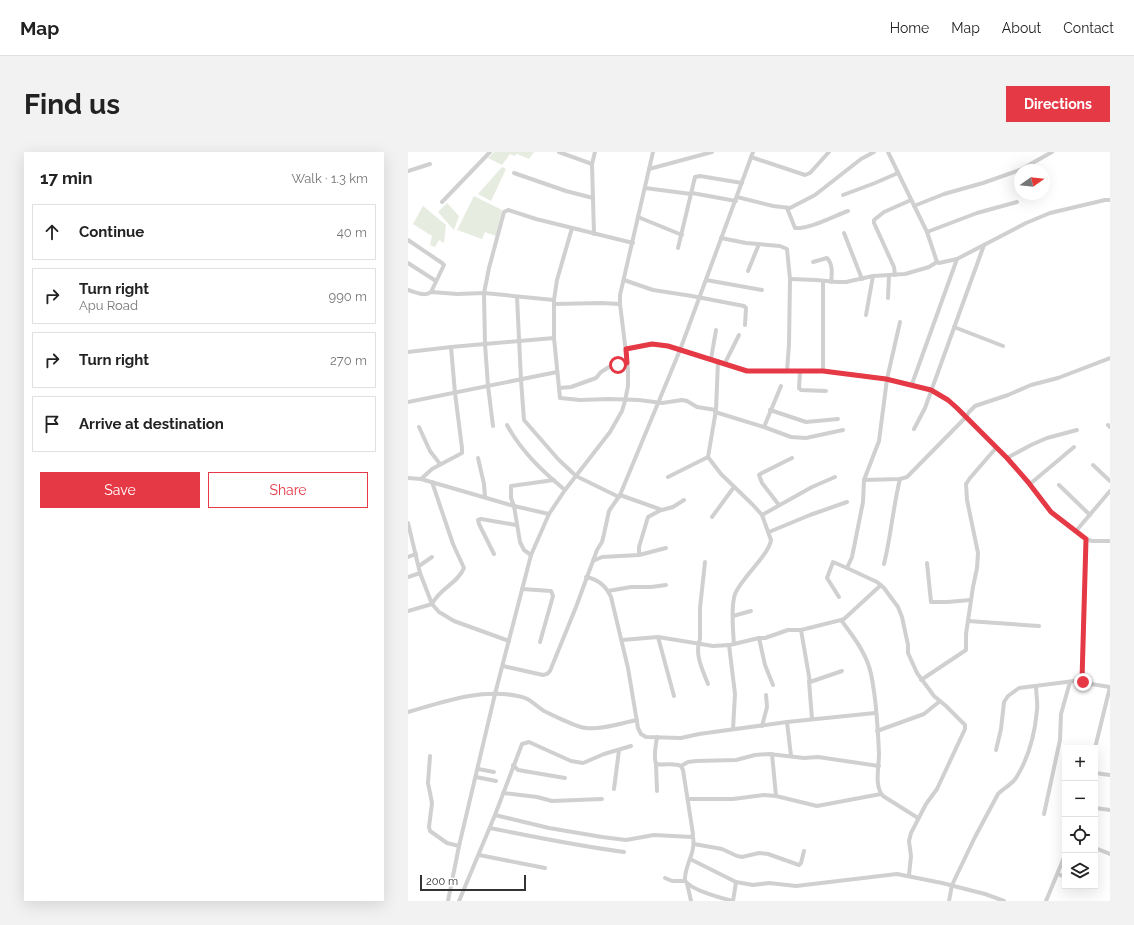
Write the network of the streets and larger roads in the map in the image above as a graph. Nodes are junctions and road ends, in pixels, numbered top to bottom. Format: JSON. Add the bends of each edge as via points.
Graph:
{"nodes":[{"id":1,"x":490,"y":152,"type":"edge"},
{"id":2,"x":559,"y":152,"type":"edge"},
{"id":3,"x":595,"y":152,"type":"edge"},
{"id":4,"x":653,"y":152,"type":"edge"},
{"id":5,"x":712,"y":152,"type":"edge"},
{"id":6,"x":753,"y":152,"type":"edge"},
{"id":7,"x":829,"y":152,"type":"edge"},
{"id":8,"x":874,"y":152,"type":"edge"},
{"id":9,"x":888,"y":152,"type":"edge"},
{"id":10,"x":1052,"y":152,"type":"edge"},
{"id":11,"x":751,"y":157,"type":"junction"},
{"id":12,"x":430,"y":164,"type":"dead end"},
{"id":13,"x":592,"y":164,"type":"junction"},
{"id":14,"x":1031,"y":164,"type":"edge"},
{"id":15,"x":650,"y":169,"type":"junction"},
{"id":16,"x":408,"y":171,"type":"edge"},
{"id":17,"x":514,"y":172,"type":"dead end"},
{"id":18,"x":898,"y":172,"type":"junction"},
{"id":19,"x":1014,"y":172,"type":"edge"},
{"id":20,"x":742,"y":183,"type":"junction"},
{"id":21,"x":645,"y":188,"type":"junction"},
{"id":22,"x":692,"y":194,"type":"junction"},
{"id":23,"x":843,"y":195,"type":"dead end"},
{"id":24,"x":593,"y":198,"type":"junction"},
{"id":25,"x":736,"y":199,"type":"junction"},
{"id":26,"x":911,"y":200,"type":"junction"},
{"id":27,"x":1110,"y":200,"type":"edge"},
{"id":28,"x":442,"y":202,"type":"dead end"},
{"id":29,"x":1017,"y":202,"type":"dead end"},
{"id":30,"x":914,"y":206,"type":"junction"},
{"id":31,"x":787,"y":208,"type":"junction"},
{"id":32,"x":848,"y":210,"type":"dead end"},
{"id":33,"x":638,"y":217,"type":"junction"},
{"id":34,"x":572,"y":228,"type":"junction"},
{"id":35,"x":927,"y":232,"type":"junction"},
{"id":36,"x":844,"y":233,"type":"dead end"},
{"id":37,"x":594,"y":234,"type":"junction"},
{"id":38,"x":682,"y":235,"type":"junction"},
{"id":39,"x":722,"y":238,"type":"junction"},
{"id":40,"x":408,"y":240,"type":"edge"},
{"id":41,"x":633,"y":243,"type":"junction"},
{"id":42,"x":759,"y":244,"type":"junction"},
{"id":43,"x":984,"y":245,"type":"junction"},
{"id":44,"x":678,"y":248,"type":"dead end"},
{"id":45,"x":957,"y":259,"type":"junction"},
{"id":46,"x":813,"y":262,"type":"dead end"},
{"id":47,"x":937,"y":262,"type":"junction"},
{"id":48,"x":408,"y":263,"type":"edge"},
{"id":49,"x":748,"y":271,"type":"dead end"},
{"id":50,"x":889,"y":275,"type":"junction"},
{"id":51,"x":895,"y":275,"type":"junction"},
{"id":52,"x":873,"y":276,"type":"junction"},
{"id":53,"x":790,"y":279,"type":"junction"},
{"id":54,"x":862,"y":279,"type":"junction"},
{"id":55,"x":624,"y":280,"type":"junction"},
{"id":56,"x":706,"y":280,"type":"junction"},
{"id":57,"x":436,"y":281,"type":"junction"},
{"id":58,"x":823,"y":281,"type":"junction"},
{"id":59,"x":831,"y":282,"type":"junction"},
{"id":60,"x":408,"y":290,"type":"edge"},
{"id":61,"x":762,"y":290,"type":"dead end"},
{"id":62,"x":431,"y":292,"type":"junction"},
{"id":63,"x":484,"y":293,"type":"junction"},
{"id":64,"x":517,"y":297,"type":"junction"},
{"id":65,"x":699,"y":297,"type":"junction"},
{"id":66,"x":888,"y":298,"type":"dead end"},
{"id":67,"x":554,"y":302,"type":"junction"},
{"id":68,"x":620,"y":304,"type":"junction"},
{"id":69,"x":866,"y":315,"type":"dead end"},
{"id":70,"x":900,"y":322,"type":"dead end"},
{"id":71,"x":745,"y":325,"type":"dead end"},
{"id":72,"x":954,"y":327,"type":"junction"},
{"id":73,"x":716,"y":330,"type":"dead end"},
{"id":74,"x":739,"y":335,"type":"dead end"},
{"id":75,"x":554,"y":338,"type":"junction"},
{"id":76,"x":520,"y":340,"type":"junction"},
{"id":77,"x":485,"y":344,"type":"junction"},
{"id":78,"x":1003,"y":346,"type":"dead end"},
{"id":79,"x":451,"y":347,"type":"junction"},
{"id":80,"x":626,"y":349,"type":"junction"},
{"id":81,"x":680,"y":350,"type":"junction"},
{"id":82,"x":408,"y":352,"type":"edge"},
{"id":83,"x":1110,"y":358,"type":"edge"},
{"id":84,"x":711,"y":359,"type":"junction"},
{"id":85,"x":718,"y":361,"type":"junction"},
{"id":86,"x":627,"y":363,"type":"junction"},
{"id":87,"x":725,"y":363,"type":"junction"},
{"id":88,"x":787,"y":371,"type":"junction"},
{"id":89,"x":823,"y":371,"type":"junction"},
{"id":90,"x":557,"y":372,"type":"junction"},
{"id":91,"x":800,"y":372,"type":"junction"},
{"id":92,"x":886,"y":379,"type":"junction"},
{"id":93,"x":521,"y":380,"type":"junction"},
{"id":94,"x":912,"y":384,"type":"junction"},
{"id":95,"x":488,"y":386,"type":"junction"},
{"id":96,"x":781,"y":386,"type":"dead end"},
{"id":97,"x":559,"y":388,"type":"junction"},
{"id":98,"x":931,"y":390,"type":"junction"},
{"id":99,"x":826,"y":392,"type":"dead end"},
{"id":100,"x":455,"y":393,"type":"junction"},
{"id":101,"x":626,"y":400,"type":"junction"},
{"id":102,"x":408,"y":402,"type":"edge"},
{"id":103,"x":657,"y":402,"type":"junction"},
{"id":104,"x":770,"y":410,"type":"junction"},
{"id":105,"x":716,"y":411,"type":"junction"},
{"id":106,"x":966,"y":418,"type":"junction"},
{"id":107,"x":838,"y":419,"type":"dead end"},
{"id":108,"x":507,"y":425,"type":"dead end"},
{"id":109,"x":493,"y":426,"type":"dead end"},
{"id":110,"x":419,"y":427,"type":"dead end"},
{"id":111,"x":764,"y":427,"type":"junction"},
{"id":112,"x":914,"y":429,"type":"dead end"},
{"id":113,"x":843,"y":430,"type":"dead end"},
{"id":114,"x":1077,"y":430,"type":"dead end"},
{"id":115,"x":1074,"y":447,"type":"dead end"},
{"id":116,"x":996,"y":448,"type":"junction"},
{"id":117,"x":708,"y":457,"type":"junction"},
{"id":118,"x":478,"y":458,"type":"dead end"},
{"id":119,"x":792,"y":458,"type":"dead end"},
{"id":120,"x":1007,"y":458,"type":"junction"},
{"id":121,"x":440,"y":464,"type":"junction"},
{"id":122,"x":1093,"y":465,"type":"dead end"},
{"id":123,"x":576,"y":476,"type":"junction"},
{"id":124,"x":668,"y":477,"type":"dead end"},
{"id":125,"x":835,"y":477,"type":"dead end"},
{"id":126,"x":408,"y":478,"type":"edge"},
{"id":127,"x":421,"y":479,"type":"junction"},
{"id":128,"x":554,"y":480,"type":"junction"},
{"id":129,"x":864,"y":480,"type":"junction"},
{"id":130,"x":900,"y":480,"type":"junction"},
{"id":131,"x":1110,"y":481,"type":"edge"},
{"id":132,"x":432,"y":482,"type":"junction"},
{"id":133,"x":1030,"y":484,"type":"junction"},
{"id":134,"x":1059,"y":485,"type":"dead end"},
{"id":135,"x":734,"y":487,"type":"junction"},
{"id":136,"x":565,"y":490,"type":"junction"},
{"id":137,"x":1110,"y":491,"type":"edge"},
{"id":138,"x":619,"y":496,"type":"junction"},
{"id":139,"x":485,"y":497,"type":"junction"},
{"id":140,"x":684,"y":500,"type":"dead end"},
{"id":141,"x":847,"y":502,"type":"dead end"},
{"id":142,"x":779,"y":505,"type":"junction"},
{"id":143,"x":514,"y":506,"type":"junction"},
{"id":144,"x":662,"y":510,"type":"junction"},
{"id":145,"x":549,"y":514,"type":"junction"},
{"id":146,"x":762,"y":515,"type":"junction"},
{"id":147,"x":1090,"y":515,"type":"junction"},
{"id":148,"x":712,"y":517,"type":"dead end"},
{"id":149,"x":408,"y":523,"type":"edge"},
{"id":150,"x":516,"y":525,"type":"junction"},
{"id":151,"x":1076,"y":531,"type":"junction"},
{"id":152,"x":769,"y":532,"type":"junction"},
{"id":153,"x":1086,"y":539,"type":"junction"},
{"id":154,"x":1110,"y":541,"type":"edge"},
{"id":155,"x":666,"y":548,"type":"dead end"},
{"id":156,"x":416,"y":554,"type":"junction"},
{"id":157,"x":494,"y":554,"type":"dead end"},
{"id":158,"x":531,"y":555,"type":"junction"},
{"id":159,"x":639,"y":555,"type":"junction"},
{"id":160,"x":408,"y":556,"type":"edge"},
{"id":161,"x":432,"y":557,"type":"dead end"},
{"id":162,"x":593,"y":561,"type":"junction"},
{"id":163,"x":705,"y":562,"type":"dead end"},
{"id":164,"x":927,"y":563,"type":"dead end"},
{"id":165,"x":884,"y":564,"type":"dead end"},
{"id":166,"x":418,"y":566,"type":"junction"},
{"id":167,"x":847,"y":568,"type":"junction"},
{"id":168,"x":420,"y":574,"type":"junction"},
{"id":169,"x":408,"y":577,"type":"edge"},
{"id":170,"x":586,"y":577,"type":"junction"},
{"id":171,"x":666,"y":585,"type":"dead end"},
{"id":172,"x":881,"y":585,"type":"junction"},
{"id":173,"x":522,"y":589,"type":"junction"},
{"id":174,"x":608,"y":591,"type":"junction"},
{"id":175,"x":840,"y":596,"type":"dead end"},
{"id":176,"x":971,"y":600,"type":"junction"},
{"id":177,"x":432,"y":604,"type":"junction"},
{"id":178,"x":408,"y":611,"type":"edge"},
{"id":179,"x":751,"y":611,"type":"dead end"},
{"id":180,"x":733,"y":616,"type":"junction"},
{"id":181,"x":841,"y":620,"type":"junction"},
{"id":182,"x":968,"y":621,"type":"junction"},
{"id":183,"x":1039,"y":626,"type":"dead end"},
{"id":184,"x":801,"y":630,"type":"junction"},
{"id":185,"x":658,"y":637,"type":"junction"},
{"id":186,"x":759,"y":638,"type":"junction"},
{"id":187,"x":622,"y":640,"type":"junction"},
{"id":188,"x":510,"y":641,"type":"junction"},
{"id":189,"x":540,"y":642,"type":"dead end"},
{"id":190,"x":698,"y":644,"type":"junction"},
{"id":191,"x":734,"y":644,"type":"junction"},
{"id":192,"x":729,"y":645,"type":"junction"},
{"id":193,"x":503,"y":666,"type":"junction"},
{"id":194,"x":842,"y":671,"type":"dead end"},
{"id":195,"x":921,"y":680,"type":"junction"},
{"id":196,"x":1082,"y":680,"type":"junction"},
{"id":197,"x":809,"y":681,"type":"junction"},
{"id":198,"x":1070,"y":682,"type":"junction"},
{"id":199,"x":708,"y":684,"type":"dead end"},
{"id":200,"x":772,"y":685,"type":"dead end"},
{"id":201,"x":1036,"y":686,"type":"junction"},
{"id":202,"x":1110,"y":687,"type":"edge"},
{"id":203,"x":495,"y":694,"type":"junction"},
{"id":204,"x":766,"y":695,"type":"dead end"},
{"id":205,"x":674,"y":696,"type":"dead end"},
{"id":206,"x":940,"y":701,"type":"junction"},
{"id":207,"x":408,"y":712,"type":"edge"},
{"id":208,"x":875,"y":713,"type":"junction"},
{"id":209,"x":812,"y":719,"type":"junction"},
{"id":210,"x":637,"y":720,"type":"junction"},
{"id":211,"x":787,"y":722,"type":"junction"},
{"id":212,"x":762,"y":726,"type":"junction"},
{"id":213,"x":733,"y":729,"type":"junction"},
{"id":214,"x":877,"y":731,"type":"junction"},
{"id":215,"x":657,"y":737,"type":"junction"},
{"id":216,"x":1096,"y":745,"type":"edge"},
{"id":217,"x":631,"y":746,"type":"dead end"},
{"id":218,"x":619,"y":750,"type":"junction"},
{"id":219,"x":996,"y":750,"type":"dead end"},
{"id":220,"x":772,"y":754,"type":"junction"},
{"id":221,"x":430,"y":756,"type":"dead end"},
{"id":222,"x":790,"y":756,"type":"junction"},
{"id":223,"x":656,"y":764,"type":"junction"},
{"id":224,"x":513,"y":765,"type":"junction"},
{"id":225,"x":681,"y":766,"type":"junction"},
{"id":226,"x":879,"y":766,"type":"junction"},
{"id":227,"x":478,"y":769,"type":"junction"},
{"id":228,"x":494,"y":772,"type":"dead end"},
{"id":229,"x":1098,"y":773,"type":"edge"},
{"id":230,"x":1110,"y":775,"type":"edge"},
{"id":231,"x":476,"y":777,"type":"junction"},
{"id":232,"x":565,"y":778,"type":"dead end"},
{"id":233,"x":496,"y":781,"type":"dead end"},
{"id":234,"x":614,"y":789,"type":"dead end"},
{"id":235,"x":657,"y":791,"type":"dead end"},
{"id":236,"x":503,"y":792,"type":"junction"},
{"id":237,"x":881,"y":794,"type":"junction"},
{"id":238,"x":776,"y":796,"type":"junction"},
{"id":239,"x":688,"y":799,"type":"junction"},
{"id":240,"x":602,"y":800,"type":"dead end"},
{"id":241,"x":1098,"y":808,"type":"edge"},
{"id":242,"x":1110,"y":810,"type":"edge"},
{"id":243,"x":1044,"y":814,"type":"dead end"},
{"id":244,"x":495,"y":815,"type":"junction"},
{"id":245,"x":918,"y":818,"type":"junction"},
{"id":246,"x":490,"y":828,"type":"junction"},
{"id":247,"x":693,"y":837,"type":"junction"},
{"id":248,"x":694,"y":844,"type":"junction"},
{"id":249,"x":459,"y":846,"type":"junction"},
{"id":250,"x":1098,"y":849,"type":"edge"},
{"id":251,"x":804,"y":851,"type":"dead end"},
{"id":252,"x":624,"y":852,"type":"dead end"},
{"id":253,"x":1110,"y":854,"type":"edge"},
{"id":254,"x":479,"y":855,"type":"junction"},
{"id":255,"x":690,"y":859,"type":"junction"},
{"id":256,"x":1062,"y":864,"type":"edge"},
{"id":257,"x":545,"y":868,"type":"dead end"},
{"id":258,"x":1058,"y":874,"type":"junction"},
{"id":259,"x":909,"y":875,"type":"junction"},
{"id":260,"x":1062,"y":876,"type":"edge"},
{"id":261,"x":665,"y":878,"type":"dead end"},
{"id":262,"x":686,"y":882,"type":"junction"},
{"id":263,"x":736,"y":882,"type":"junction"},
{"id":264,"x":952,"y":885,"type":"junction"},
{"id":265,"x":448,"y":901,"type":"edge"},
{"id":266,"x":459,"y":901,"type":"edge"},
{"id":267,"x":691,"y":901,"type":"edge"},
{"id":268,"x":733,"y":901,"type":"edge"},
{"id":269,"x":949,"y":901,"type":"edge"},
{"id":270,"x":1004,"y":901,"type":"edge"},
{"id":271,"x":1046,"y":901,"type":"edge"}],
"edges":[{"from":1,"to":28,"type":"street"},
{"from":2,"to":13,"type":"street"},
{"from":3,"to":13,"type":"street"},
{"from":4,"to":15,"type":"street"},
{"from":5,"to":15,"type":"street"},
{"from":6,"to":11,"type":"street"},
{"from":7,"to":11,"type":"street","via":[[810,173],[805,175]]},
{"from":8,"to":31,"type":"street","via":[[815,195]]},
{"from":9,"to":18,"type":"street"},
{"from":10,"to":14,"type":"street"},
{"from":11,"to":20,"type":"street"},
{"from":12,"to":16,"type":"street"},
{"from":13,"to":24,"type":"street"},
{"from":15,"to":21,"type":"street"},
{"from":17,"to":24,"type":"street"},
{"from":18,"to":23,"type":"street"},
{"from":18,"to":26,"type":"street"},
{"from":19,"to":30,"type":"street"},
{"from":20,"to":22,"type":"street","via":[[697,176]]},
{"from":20,"to":25,"type":"street"},
{"from":21,"to":22,"type":"street"},
{"from":21,"to":33,"type":"street"},
{"from":22,"to":25,"type":"street"},
{"from":22,"to":38,"type":"street"},
{"from":24,"to":37,"type":"street"},
{"from":25,"to":31,"type":"street"},
{"from":25,"to":39,"type":"street"},
{"from":26,"to":30,"type":"street"},
{"from":26,"to":51,"type":"street","via":[[884,212],[874,220]]},
{"from":27,"to":43,"type":"street","via":[[1050,213]]},
{"from":29,"to":35,"type":"street","via":[[977,213]]},
{"from":30,"to":35,"type":"street"},
{"from":31,"to":32,"type":"street","via":[[795,228],[809,226]]},
{"from":33,"to":38,"type":"street"},
{"from":33,"to":41,"type":"street"},
{"from":34,"to":37,"type":"street"},
{"from":34,"to":63,"type":"street","via":[[508,210],[504,212]]},
{"from":34,"to":67,"type":"street","via":[[557,280]]},
{"from":35,"to":47,"type":"street"},
{"from":36,"to":54,"type":"street"},
{"from":37,"to":41,"type":"street"},
{"from":38,"to":44,"type":"street"},
{"from":39,"to":42,"type":"street"},
{"from":39,"to":56,"type":"street"},
{"from":40,"to":57,"type":"street","via":[[444,265]]},
{"from":41,"to":55,"type":"street"},
{"from":42,"to":49,"type":"street"},
{"from":42,"to":53,"type":"street","via":[[787,249]]},
{"from":43,"to":45,"type":"street"},
{"from":43,"to":72,"type":"street"},
{"from":45,"to":47,"type":"street"},
{"from":45,"to":94,"type":"street"},
{"from":46,"to":59,"type":"street","via":[[825,258],[830,260]]},
{"from":47,"to":51,"type":"street","via":[[919,270]]},
{"from":48,"to":57,"type":"street"},
{"from":50,"to":51,"type":"street"},
{"from":50,"to":52,"type":"street"},
{"from":50,"to":66,"type":"street"},
{"from":52,"to":54,"type":"street"},
{"from":52,"to":69,"type":"street"},
{"from":53,"to":58,"type":"street"},
{"from":53,"to":88,"type":"street"},
{"from":54,"to":59,"type":"street"},
{"from":55,"to":65,"type":"street","via":[[653,290]]},
{"from":55,"to":68,"type":"street"},
{"from":56,"to":61,"type":"street"},
{"from":56,"to":65,"type":"street"},
{"from":57,"to":62,"type":"street"},
{"from":58,"to":59,"type":"street"},
{"from":58,"to":89,"type":"street"},
{"from":60,"to":62,"type":"street","via":[[425,294]]},
{"from":62,"to":63,"type":"street"},
{"from":63,"to":64,"type":"street"},
{"from":63,"to":77,"type":"street"},
{"from":64,"to":67,"type":"street"},
{"from":64,"to":76,"type":"street"},
{"from":65,"to":71,"type":"street","via":[[744,306]]},
{"from":65,"to":81,"type":"street"},
{"from":67,"to":68,"type":"street"},
{"from":67,"to":75,"type":"street"},
{"from":68,"to":80,"type":"street"},
{"from":70,"to":92,"type":"street"},
{"from":72,"to":78,"type":"street"},
{"from":72,"to":98,"type":"street"},
{"from":73,"to":84,"type":"street"},
{"from":74,"to":87,"type":"street"},
{"from":75,"to":76,"type":"street"},
{"from":75,"to":90,"type":"street"},
{"from":76,"to":77,"type":"street"},
{"from":76,"to":93,"type":"street"},
{"from":77,"to":79,"type":"street"},
{"from":77,"to":95,"type":"street"},
{"from":79,"to":82,"type":"street"},
{"from":79,"to":100,"type":"street"},
{"from":80,"to":81,"type":"street","via":[[652,344]]},
{"from":80,"to":86,"type":"street"},
{"from":81,"to":84,"type":"street"},
{"from":81,"to":103,"type":"street"},
{"from":83,"to":106,"type":"street","via":[[975,406]]},
{"from":84,"to":85,"type":"street"},
{"from":85,"to":87,"type":"street"},
{"from":85,"to":105,"type":"street"},
{"from":86,"to":97,"type":"street","via":[[609,368],[596,378],[571,387]]},
{"from":86,"to":101,"type":"street"},
{"from":87,"to":88,"type":"street","via":[[747,371]]},
{"from":88,"to":91,"type":"street"},
{"from":89,"to":91,"type":"street"},
{"from":89,"to":92,"type":"street"},
{"from":90,"to":93,"type":"street"},
{"from":90,"to":97,"type":"street"},
{"from":91,"to":99,"type":"street","via":[[801,390]]},
{"from":92,"to":94,"type":"street"},
{"from":92,"to":129,"type":"street","via":[[879,442]]},
{"from":93,"to":95,"type":"street"},
{"from":93,"to":123,"type":"street","via":[[524,420]]},
{"from":94,"to":98,"type":"street"},
{"from":95,"to":100,"type":"street"},
{"from":95,"to":109,"type":"street"},
{"from":96,"to":104,"type":"street"},
{"from":97,"to":101,"type":"street","via":[[560,398],[564,399]]},
{"from":98,"to":106,"type":"street","via":[[948,400]]},
{"from":98,"to":112,"type":"street"},
{"from":100,"to":102,"type":"street"},
{"from":100,"to":121,"type":"street","via":[[462,453]]},
{"from":101,"to":103,"type":"street"},
{"from":101,"to":123,"type":"street","via":[[610,432]]},
{"from":103,"to":105,"type":"street","via":[[682,400],[697,407]]},
{"from":103,"to":138,"type":"street"},
{"from":104,"to":107,"type":"street","via":[[806,422]]},
{"from":104,"to":111,"type":"street"},
{"from":105,"to":111,"type":"street"},
{"from":105,"to":117,"type":"street"},
{"from":106,"to":116,"type":"street"},
{"from":106,"to":130,"type":"street","via":[[913,472]]},
{"from":108,"to":128,"type":"street","via":[[515,439]]},
{"from":110,"to":121,"type":"street","via":[[430,451]]},
{"from":111,"to":113,"type":"street","via":[[791,437],[806,438]]},
{"from":114,"to":120,"type":"street","via":[[1047,438]]},
{"from":115,"to":133,"type":"street"},
{"from":116,"to":120,"type":"street"},
{"from":116,"to":176,"type":"street","via":[[966,484],[978,554]]},
{"from":117,"to":124,"type":"street"},
{"from":117,"to":135,"type":"street"},
{"from":118,"to":139,"type":"street"},
{"from":119,"to":142,"type":"street","via":[[759,475]]},
{"from":120,"to":133,"type":"street"},
{"from":121,"to":127,"type":"street"},
{"from":122,"to":131,"type":"street"},
{"from":123,"to":136,"type":"street"},
{"from":123,"to":138,"type":"street"},
{"from":125,"to":142,"type":"street"},
{"from":126,"to":127,"type":"street"},
{"from":127,"to":132,"type":"street"},
{"from":128,"to":136,"type":"street"},
{"from":128,"to":143,"type":"street","via":[[511,486]]},
{"from":129,"to":130,"type":"street"},
{"from":129,"to":167,"type":"street","via":[[863,502],[852,557]]},
{"from":130,"to":165,"type":"street"},
{"from":132,"to":139,"type":"street"},
{"from":132,"to":177,"type":"street","via":[[464,568]]},
{"from":133,"to":151,"type":"street","via":[[1051,512]]},
{"from":134,"to":147,"type":"street"},
{"from":135,"to":146,"type":"street"},
{"from":135,"to":148,"type":"street"},
{"from":136,"to":145,"type":"street"},
{"from":137,"to":147,"type":"street"},
{"from":138,"to":144,"type":"street"},
{"from":138,"to":162,"type":"street","via":[[609,511],[602,542]]},
{"from":139,"to":143,"type":"street"},
{"from":140,"to":144,"type":"street"},
{"from":141,"to":152,"type":"street"},
{"from":142,"to":146,"type":"street"},
{"from":143,"to":145,"type":"street"},
{"from":143,"to":150,"type":"street"},
{"from":144,"to":159,"type":"street","via":[[648,517]]},
{"from":145,"to":158,"type":"street"},
{"from":146,"to":152,"type":"street"},
{"from":147,"to":151,"type":"street"},
{"from":149,"to":156,"type":"street"},
{"from":150,"to":157,"type":"street","via":[[478,520]]},
{"from":150,"to":158,"type":"street","via":[[520,542],[524,550]]},
{"from":151,"to":153,"type":"street"},
{"from":152,"to":180,"type":"street","via":[[770,544],[734,596]]},
{"from":153,"to":154,"type":"street"},
{"from":153,"to":196,"type":"street"},
{"from":155,"to":159,"type":"street"},
{"from":156,"to":160,"type":"street"},
{"from":156,"to":166,"type":"street"},
{"from":158,"to":173,"type":"street"},
{"from":159,"to":162,"type":"street","via":[[602,557]]},
{"from":161,"to":166,"type":"street"},
{"from":162,"to":170,"type":"street"},
{"from":163,"to":190,"type":"street"},
{"from":164,"to":176,"type":"street","via":[[931,602]]},
{"from":166,"to":168,"type":"street"},
{"from":167,"to":172,"type":"street"},
{"from":167,"to":175,"type":"street","via":[[833,562],[827,576]]},
{"from":168,"to":169,"type":"street"},
{"from":168,"to":177,"type":"street"},
{"from":170,"to":174,"type":"street","via":[[602,583]]},
{"from":170,"to":193,"type":"street","via":[[550,671],[543,675]]},
{"from":171,"to":174,"type":"street"},
{"from":172,"to":181,"type":"street"},
{"from":172,"to":195,"type":"street","via":[[898,607],[908,654]]},
{"from":173,"to":188,"type":"street"},
{"from":173,"to":189,"type":"street","via":[[552,593]]},
{"from":174,"to":187,"type":"street"},
{"from":176,"to":182,"type":"street"},
{"from":177,"to":178,"type":"street"},
{"from":177,"to":188,"type":"street","via":[[445,616]]},
{"from":179,"to":180,"type":"street"},
{"from":180,"to":191,"type":"street"},
{"from":181,"to":184,"type":"street"},
{"from":181,"to":208,"type":"street","via":[[868,665],[873,684]]},
{"from":182,"to":183,"type":"street"},
{"from":182,"to":195,"type":"street","via":[[966,650]]},
{"from":184,"to":186,"type":"street","via":[[788,630]]},
{"from":184,"to":197,"type":"street"},
{"from":185,"to":187,"type":"street"},
{"from":185,"to":190,"type":"street"},
{"from":185,"to":205,"type":"street"},
{"from":186,"to":191,"type":"street"},
{"from":186,"to":200,"type":"street"},
{"from":187,"to":210,"type":"street"},
{"from":188,"to":193,"type":"street"},
{"from":190,"to":192,"type":"street"},
{"from":190,"to":199,"type":"street","via":[[699,662]]},
{"from":191,"to":192,"type":"street"},
{"from":192,"to":213,"type":"street","via":[[735,694]]},
{"from":193,"to":203,"type":"street"},
{"from":194,"to":197,"type":"street"},
{"from":195,"to":206,"type":"street"},
{"from":196,"to":198,"type":"street"},
{"from":196,"to":202,"type":"street","via":[[1085,684]]},
{"from":197,"to":209,"type":"street"},
{"from":198,"to":201,"type":"street"},
{"from":198,"to":243,"type":"street"},
{"from":201,"to":219,"type":"street","via":[[1019,688],[1004,702]]},
{"from":201,"to":264,"type":"street","via":[[1034,733],[1025,760],[1016,778],[998,794]]},
{"from":202,"to":216,"type":"street"},
{"from":203,"to":207,"type":"street","via":[[449,700]]},
{"from":203,"to":210,"type":"street","via":[[525,697],[544,711],[584,728]]},
{"from":203,"to":227,"type":"street"},
{"from":204,"to":212,"type":"street"},
{"from":206,"to":214,"type":"street","via":[[924,714]]},
{"from":206,"to":245,"type":"street","via":[[966,729],[937,789]]},
{"from":208,"to":209,"type":"street"},
{"from":208,"to":214,"type":"street"},
{"from":209,"to":211,"type":"street"},
{"from":210,"to":215,"type":"street","via":[[641,734]]},
{"from":211,"to":212,"type":"street"},
{"from":211,"to":222,"type":"street"},
{"from":212,"to":213,"type":"street"},
{"from":213,"to":215,"type":"street","via":[[682,738]]},
{"from":214,"to":226,"type":"street"},
{"from":215,"to":223,"type":"street","via":[[654,752]]},
{"from":217,"to":218,"type":"street"},
{"from":218,"to":224,"type":"street","via":[[583,763],[576,763],[526,742],[522,744]]},
{"from":218,"to":234,"type":"street"},
{"from":220,"to":222,"type":"street"},
{"from":220,"to":225,"type":"street","via":[[736,760],[688,762]]},
{"from":220,"to":238,"type":"street"},
{"from":221,"to":249,"type":"street","via":[[428,783],[432,803],[429,828],[447,842]]},
{"from":222,"to":226,"type":"street"},
{"from":223,"to":225,"type":"street"},
{"from":223,"to":235,"type":"street"},
{"from":224,"to":232,"type":"street","via":[[518,770]]},
{"from":224,"to":236,"type":"street"},
{"from":225,"to":239,"type":"street"},
{"from":226,"to":237,"type":"street","via":[[878,781]]},
{"from":227,"to":228,"type":"street"},
{"from":227,"to":231,"type":"street"},
{"from":229,"to":230,"type":"street"},
{"from":231,"to":233,"type":"street"},
{"from":231,"to":249,"type":"street"},
{"from":236,"to":240,"type":"street","via":[[552,801]]},
{"from":236,"to":244,"type":"street"},
{"from":237,"to":238,"type":"street","via":[[817,806]]},
{"from":237,"to":245,"type":"street"},
{"from":238,"to":239,"type":"street"},
{"from":239,"to":247,"type":"street"},
{"from":241,"to":242,"type":"street"},
{"from":244,"to":246,"type":"street"},
{"from":244,"to":247,"type":"street","via":[[549,828],[626,840],[654,835]]},
{"from":245,"to":259,"type":"street","via":[[909,841]]},
{"from":246,"to":252,"type":"street","via":[[590,848]]},
{"from":246,"to":254,"type":"street"},
{"from":247,"to":248,"type":"street"},
{"from":248,"to":251,"type":"street","via":[[722,849],[742,857],[768,854],[799,865]]},
{"from":248,"to":255,"type":"street"},
{"from":249,"to":265,"type":"street"},
{"from":250,"to":253,"type":"street"},
{"from":254,"to":257,"type":"street"},
{"from":254,"to":266,"type":"street"},
{"from":255,"to":262,"type":"street"},
{"from":255,"to":263,"type":"street"},
{"from":256,"to":258,"type":"street"},
{"from":258,"to":260,"type":"street"},
{"from":258,"to":271,"type":"street"},
{"from":259,"to":263,"type":"street","via":[[888,874],[796,886]]},
{"from":259,"to":264,"type":"street"},
{"from":261,"to":262,"type":"street"},
{"from":262,"to":267,"type":"street"},
{"from":262,"to":268,"type":"street"},
{"from":263,"to":268,"type":"street"},
{"from":264,"to":269,"type":"street"},
{"from":264,"to":270,"type":"street"}]}
